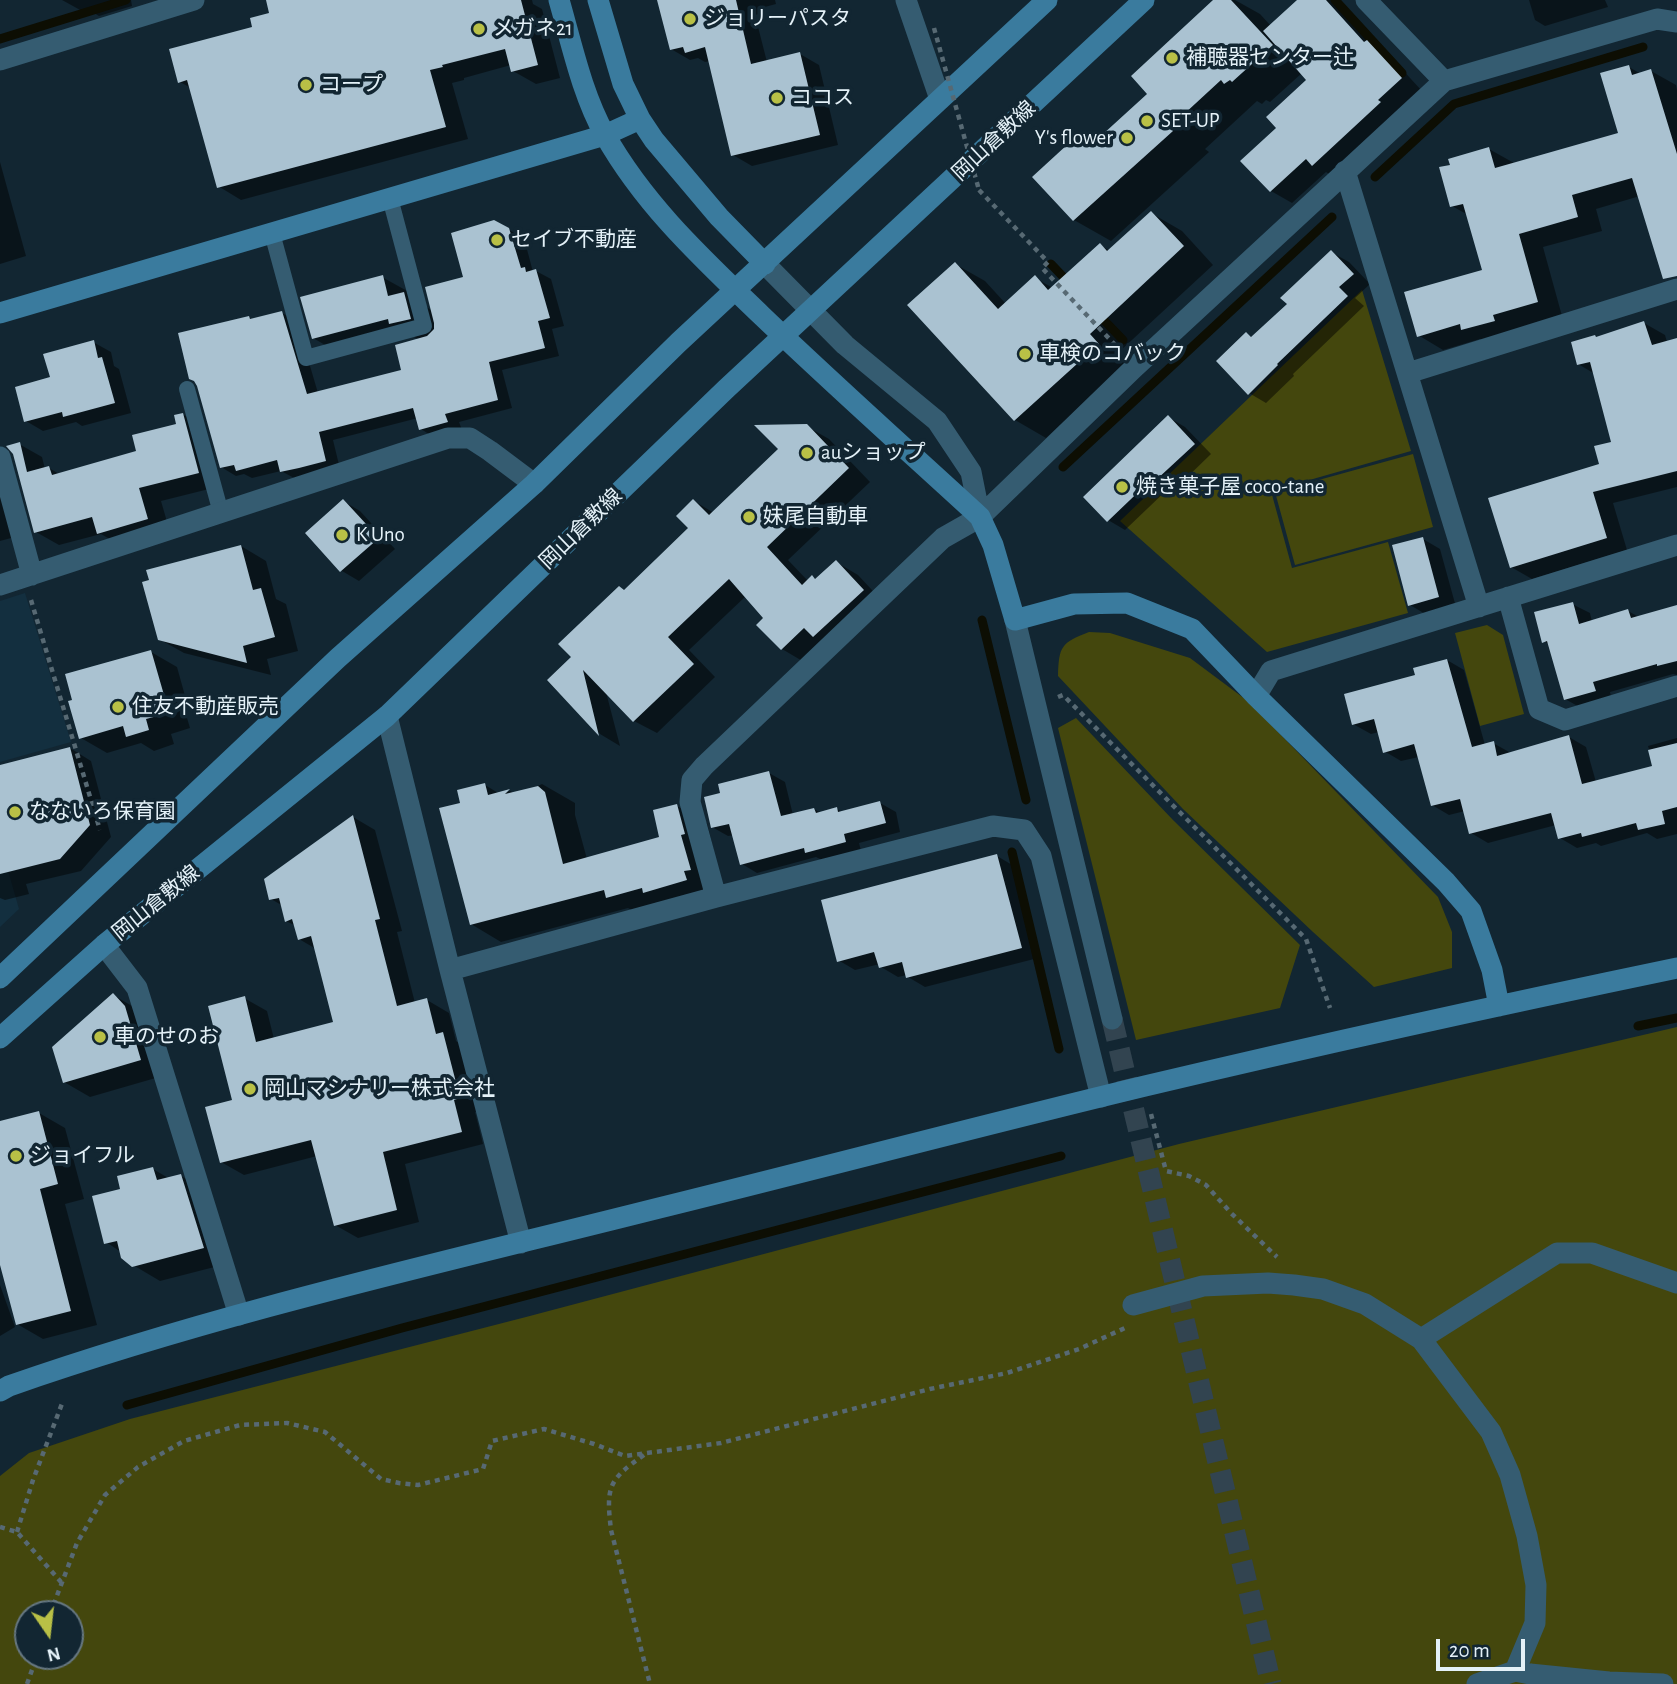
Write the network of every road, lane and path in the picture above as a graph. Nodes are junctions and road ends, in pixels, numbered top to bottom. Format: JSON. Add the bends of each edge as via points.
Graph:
{"nodes":[{"id":1,"x":194,"y":0,"type":"edge"},
{"id":2,"x":559,"y":0,"type":"edge"},
{"id":3,"x":598,"y":0,"type":"edge"},
{"id":4,"x":906,"y":0,"type":"edge"},
{"id":5,"x":1047,"y":0,"type":"edge"},
{"id":6,"x":1144,"y":0,"type":"edge"},
{"id":7,"x":1366,"y":0,"type":"edge"},
{"id":8,"x":1677,"y":22,"type":"edge"},
{"id":9,"x":934,"y":28,"type":"dead end"},
{"id":10,"x":0,"y":60,"type":"edge"},
{"id":11,"x":1444,"y":81,"type":"junction"},
{"id":12,"x":940,"y":99,"type":"junction"},
{"id":13,"x":640,"y":119,"type":"junction"},
{"id":14,"x":605,"y":135,"type":"junction"},
{"id":15,"x":1346,"y":171,"type":"junction"},
{"id":16,"x":390,"y":198,"type":"junction"},
{"id":17,"x":272,"y":233,"type":"junction"},
{"id":18,"x":765,"y":264,"type":"junction"},
{"id":19,"x":1677,"y":289,"type":"edge"},
{"id":20,"x":736,"y":290,"type":"junction"},
{"id":21,"x":812,"y":310,"type":"junction"},
{"id":22,"x":0,"y":313,"type":"edge"},
{"id":23,"x":784,"y":336,"type":"junction"},
{"id":24,"x":1136,"y":366,"type":"junction"},
{"id":25,"x":1408,"y":373,"type":"junction"},
{"id":26,"x":187,"y":389,"type":"dead end"},
{"id":27,"x":0,"y":457,"type":"edge"},
{"id":28,"x":534,"y":484,"type":"junction"},
{"id":29,"x":221,"y":513,"type":"junction"},
{"id":30,"x":980,"y":517,"type":"junction"},
{"id":31,"x":1677,"y":545,"type":"edge"},
{"id":32,"x":28,"y":576,"type":"junction"},
{"id":33,"x":0,"y":585,"type":"edge"},
{"id":34,"x":1508,"y":597,"type":"junction"},
{"id":35,"x":1479,"y":607,"type":"junction"},
{"id":36,"x":1015,"y":620,"type":"junction"},
{"id":37,"x":1677,"y":686,"type":"edge"},
{"id":38,"x":1255,"y":696,"type":"junction"},
{"id":39,"x":1035,"y":702,"type":"junction"},
{"id":40,"x":387,"y":716,"type":"junction"},
{"id":41,"x":100,"y":830,"type":"dead end"},
{"id":42,"x":716,"y":897,"type":"junction"},
{"id":43,"x":104,"y":945,"type":"junction"},
{"id":44,"x":1677,"y":968,"type":"edge"},
{"id":45,"x":450,"y":970,"type":"junction"},
{"id":46,"x":0,"y":978,"type":"edge"},
{"id":47,"x":1499,"y":1006,"type":"junction"},
{"id":48,"x":1330,"y":1008,"type":"dead end"},
{"id":49,"x":1112,"y":1020,"type":"tunnel mouth"},
{"id":50,"x":0,"y":1038,"type":"edge"},
{"id":51,"x":1101,"y":1097,"type":"junction"},
{"id":52,"x":1151,"y":1114,"type":"dead end"},
{"id":53,"x":521,"y":1243,"type":"junction"},
{"id":54,"x":1677,"y":1283,"type":"edge"},
{"id":55,"x":1294,"y":1285,"type":"junction"},
{"id":56,"x":1133,"y":1304,"type":"joint"},
{"id":57,"x":239,"y":1315,"type":"junction"},
{"id":58,"x":1422,"y":1339,"type":"junction"},
{"id":59,"x":0,"y":1391,"type":"edge"},
{"id":60,"x":62,"y":1401,"type":"dead end"},
{"id":61,"x":645,"y":1455,"type":"junction"},
{"id":62,"x":0,"y":1527,"type":"edge"},
{"id":63,"x":17,"y":1532,"type":"junction"},
{"id":64,"x":61,"y":1583,"type":"junction"},
{"id":65,"x":55,"y":1600,"type":"edge"},
{"id":66,"x":1515,"y":1671,"type":"junction"},
{"id":67,"x":650,"y":1684,"type":"edge"},
{"id":68,"x":1477,"y":1684,"type":"edge"},
{"id":69,"x":1663,"y":1684,"type":"edge"}],
"edges":[{"from":1,"to":10,"type":"street"},
{"from":2,"to":14,"type":"street","via":[[584,87]]},
{"from":3,"to":13,"type":"street","via":[[623,84]]},
{"from":4,"to":12,"type":"street"},
{"from":5,"to":12,"type":"street"},
{"from":6,"to":21,"type":"street","name":"岡山倉敷線"},
{"from":7,"to":11,"type":"street"},
{"from":8,"to":11,"type":"street","via":[[1657,19]]},
{"from":9,"to":24,"type":"path","bridge":true,"via":[[979,190],[1048,262],[1042,268]]},
{"from":11,"to":15,"type":"street"},
{"from":12,"to":18,"type":"street"},
{"from":13,"to":14,"type":"street"},
{"from":13,"to":18,"type":"street","via":[[719,217]]},
{"from":14,"to":16,"type":"street"},
{"from":14,"to":20,"type":"street","via":[[637,186]]},
{"from":15,"to":24,"type":"street"},
{"from":15,"to":25,"type":"street"},
{"from":16,"to":17,"type":"street"},
{"from":16,"to":17,"type":"lane","via":[[424,326],[306,358]]},
{"from":17,"to":22,"type":"street"},
{"from":18,"to":20,"type":"street"},
{"from":18,"to":21,"type":"street"},
{"from":19,"to":25,"type":"street"},
{"from":20,"to":23,"type":"street"},
{"from":20,"to":28,"type":"street"},
{"from":21,"to":23,"type":"street","name":"岡山倉敷線"},
{"from":21,"to":30,"type":"street","via":[[845,345],[937,421],[971,472]]},
{"from":23,"to":30,"type":"street"},
{"from":23,"to":40,"type":"street","name":"岡山倉敷線"},
{"from":24,"to":30,"type":"street"},
{"from":25,"to":35,"type":"street"},
{"from":26,"to":29,"type":"lane"},
{"from":27,"to":32,"type":"street"},
{"from":28,"to":29,"type":"street","via":[[470,438],[448,438]]},
{"from":28,"to":46,"type":"street","via":[[338,658]]},
{"from":29,"to":32,"type":"street"},
{"from":30,"to":36,"type":"street"},
{"from":30,"to":42,"type":"street","via":[[943,538],[692,780],[690,802]]},
{"from":31,"to":34,"type":"street"},
{"from":32,"to":33,"type":"street"},
{"from":32,"to":41,"type":"path"},
{"from":34,"to":35,"type":"street"},
{"from":34,"to":37,"type":"street","via":[[1539,709],[1565,720]]},
{"from":35,"to":38,"type":"street","via":[[1270,671]]},
{"from":36,"to":38,"type":"street","via":[[1074,604],[1126,603],[1192,629]]},
{"from":36,"to":39,"type":"street"},
{"from":38,"to":47,"type":"street","via":[[1471,911]]},
{"from":39,"to":48,"type":"path","via":[[1063,695],[1307,939]]},
{"from":39,"to":49,"type":"street"},
{"from":40,"to":43,"type":"street","name":"岡山倉敷線"},
{"from":40,"to":45,"type":"street"},
{"from":42,"to":45,"type":"street"},
{"from":42,"to":51,"type":"street","via":[[993,826],[1024,830],[1041,856]]},
{"from":43,"to":50,"type":"street","name":"岡山倉敷線"},
{"from":43,"to":57,"type":"street","via":[[137,988]]},
{"from":44,"to":47,"type":"street"},
{"from":45,"to":53,"type":"street"},
{"from":47,"to":51,"type":"street"},
{"from":51,"to":53,"type":"street"},
{"from":52,"to":55,"type":"path","via":[[1166,1171],[1206,1185],[1277,1257]]},
{"from":53,"to":57,"type":"street"},
{"from":54,"to":58,"type":"street","via":[[1592,1253],[1557,1253]]},
{"from":55,"to":56,"type":"street","via":[[1203,1286]]},
{"from":55,"to":58,"type":"street","via":[[1323,1289],[1365,1304]]},
{"from":56,"to":61,"type":"path","via":[[1138,1322],[1043,1362],[721,1444]]},
{"from":57,"to":59,"type":"street","via":[[71,1364]]},
{"from":58,"to":66,"type":"street","via":[[1491,1432],[1524,1524],[1536,1585],[1535,1623]]},
{"from":60,"to":63,"type":"path"},
{"from":61,"to":64,"type":"path","via":[[625,1456],[544,1429],[492,1441],[483,1469],[418,1485],[381,1479],[325,1432],[287,1423],[240,1425],[184,1441],[138,1467],[105,1494]]},
{"from":61,"to":67,"type":"path","via":[[616,1477],[608,1506]]},
{"from":62,"to":63,"type":"path"},
{"from":63,"to":64,"type":"path"},
{"from":64,"to":65,"type":"path"},
{"from":66,"to":68,"type":"street"},
{"from":66,"to":69,"type":"street"}]}
